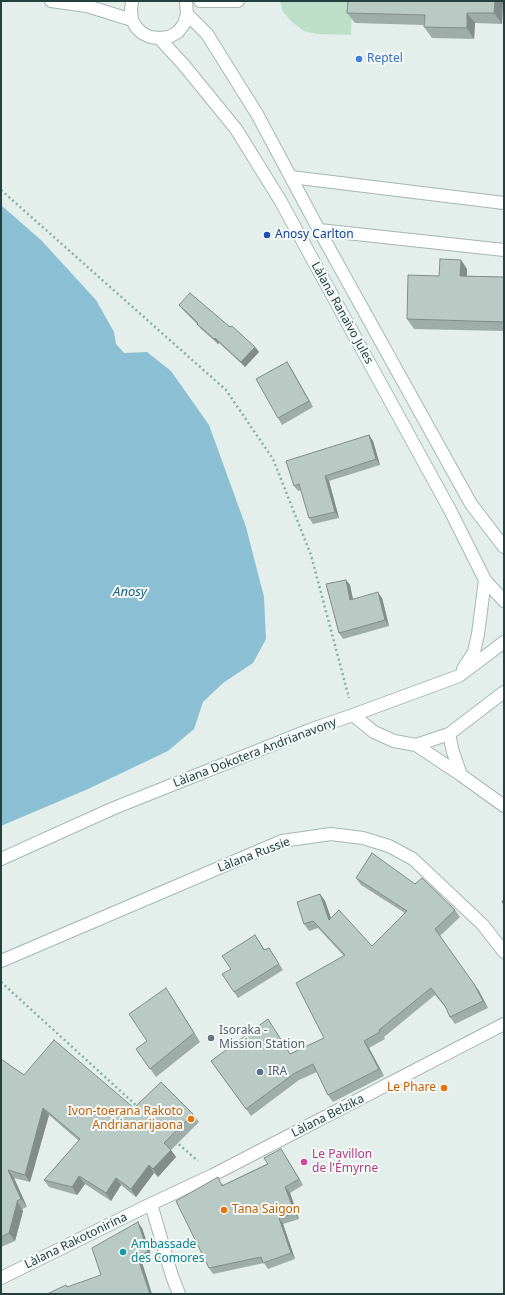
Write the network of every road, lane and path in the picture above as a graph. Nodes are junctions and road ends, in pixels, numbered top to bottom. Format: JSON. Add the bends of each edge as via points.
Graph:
{"nodes":[{"id":1,"x":51,"y":1,"type":"edge"},
{"id":2,"x":132,"y":1,"type":"edge"},
{"id":3,"x":186,"y":1,"type":"edge"},
{"id":4,"x":200,"y":1,"type":"edge"},
{"id":5,"x":238,"y":1,"type":"edge"},
{"id":6,"x":188,"y":14,"type":"junction"},
{"id":7,"x":132,"y":20,"type":"junction"},
{"id":8,"x":159,"y":38,"type":"junction"},
{"id":9,"x":291,"y":177,"type":"junction"},
{"id":10,"x":1,"y":190,"type":"edge"},
{"id":11,"x":504,"y":203,"type":"edge"},
{"id":12,"x":319,"y":230,"type":"junction"},
{"id":13,"x":504,"y":250,"type":"edge"},
{"id":14,"x":504,"y":547,"type":"edge"},
{"id":15,"x":485,"y":580,"type":"junction"},
{"id":16,"x":504,"y":601,"type":"edge"},
{"id":17,"x":504,"y":642,"type":"edge"},
{"id":18,"x":459,"y":676,"type":"junction"},
{"id":19,"x":504,"y":692,"type":"edge"},
{"id":20,"x":353,"y":715,"type":"junction"},
{"id":21,"x":449,"y":734,"type":"junction"},
{"id":22,"x":416,"y":745,"type":"junction"},
{"id":23,"x":462,"y":774,"type":"junction"},
{"id":24,"x":504,"y":806,"type":"edge"},
{"id":25,"x":1,"y":859,"type":"edge"},
{"id":26,"x":504,"y":952,"type":"edge"},
{"id":27,"x":1,"y":961,"type":"edge"},
{"id":28,"x":1,"y":982,"type":"edge"},
{"id":29,"x":504,"y":1024,"type":"edge"},
{"id":30,"x":143,"y":1111,"type":"edge"},
{"id":31,"x":172,"y":1138,"type":"edge"},
{"id":32,"x":214,"y":1175,"type":"junction"},
{"id":33,"x":151,"y":1204,"type":"junction"},
{"id":34,"x":1,"y":1278,"type":"edge"},
{"id":35,"x":179,"y":1294,"type":"edge"}],
"edges":[{"from":1,"to":7,"type":"street","via":[[87,6]]},
{"from":2,"to":7,"type":"street"},
{"from":3,"to":6,"type":"street"},
{"from":4,"to":5,"type":"street"},
{"from":6,"to":8,"type":"street","via":[[178,32],[169,37]]},
{"from":6,"to":9,"type":"street","name":"Làlana Ranaivo Jules","via":[[207,34],[245,94]]},
{"from":7,"to":8,"type":"street","via":[[142,33]]},
{"from":8,"to":15,"type":"street","name":"Làlana Ranaivo Jules","via":[[236,129],[280,200],[447,504]]},
{"from":9,"to":11,"type":"street"},
{"from":9,"to":12,"type":"street","name":"Làlana Ranaivo Jules"},
{"from":10,"to":20,"type":"path","via":[[226,390],[273,459],[311,555]]},
{"from":12,"to":13,"type":"street"},
{"from":12,"to":14,"type":"street","name":"Làlana Ranaivo Jules","via":[[471,504]]},
{"from":15,"to":16,"type":"street","name":"Làlana Ranaivo Jules"},
{"from":15,"to":18,"type":"street","via":[[474,652]]},
{"from":17,"to":18,"type":"street","name":"Làlana Dokotera Andrianavony"},
{"from":18,"to":20,"type":"street","name":"Làlana Dokotera Andrianavony"},
{"from":19,"to":21,"type":"street"},
{"from":20,"to":22,"type":"street","via":[[374,732],[394,741]]},
{"from":20,"to":25,"type":"street","name":"Làlana Dokotera Andrianavony","via":[[114,808]]},
{"from":21,"to":22,"type":"street"},
{"from":21,"to":23,"type":"street"},
{"from":22,"to":23,"type":"street"},
{"from":23,"to":24,"type":"street"},
{"from":26,"to":27,"type":"street","name":"Làlana Russie","via":[[483,925],[413,859],[389,846],[364,838],[330,834],[282,841]]},
{"from":28,"to":30,"type":"path"},
{"from":29,"to":32,"type":"street","name":"Làlana Belzika"},
{"from":31,"to":32,"type":"path"},
{"from":32,"to":33,"type":"street","name":"Làlana Belzika"},
{"from":33,"to":34,"type":"street","name":"Làlana Rakotonirina"},
{"from":33,"to":35,"type":"street"}]}
